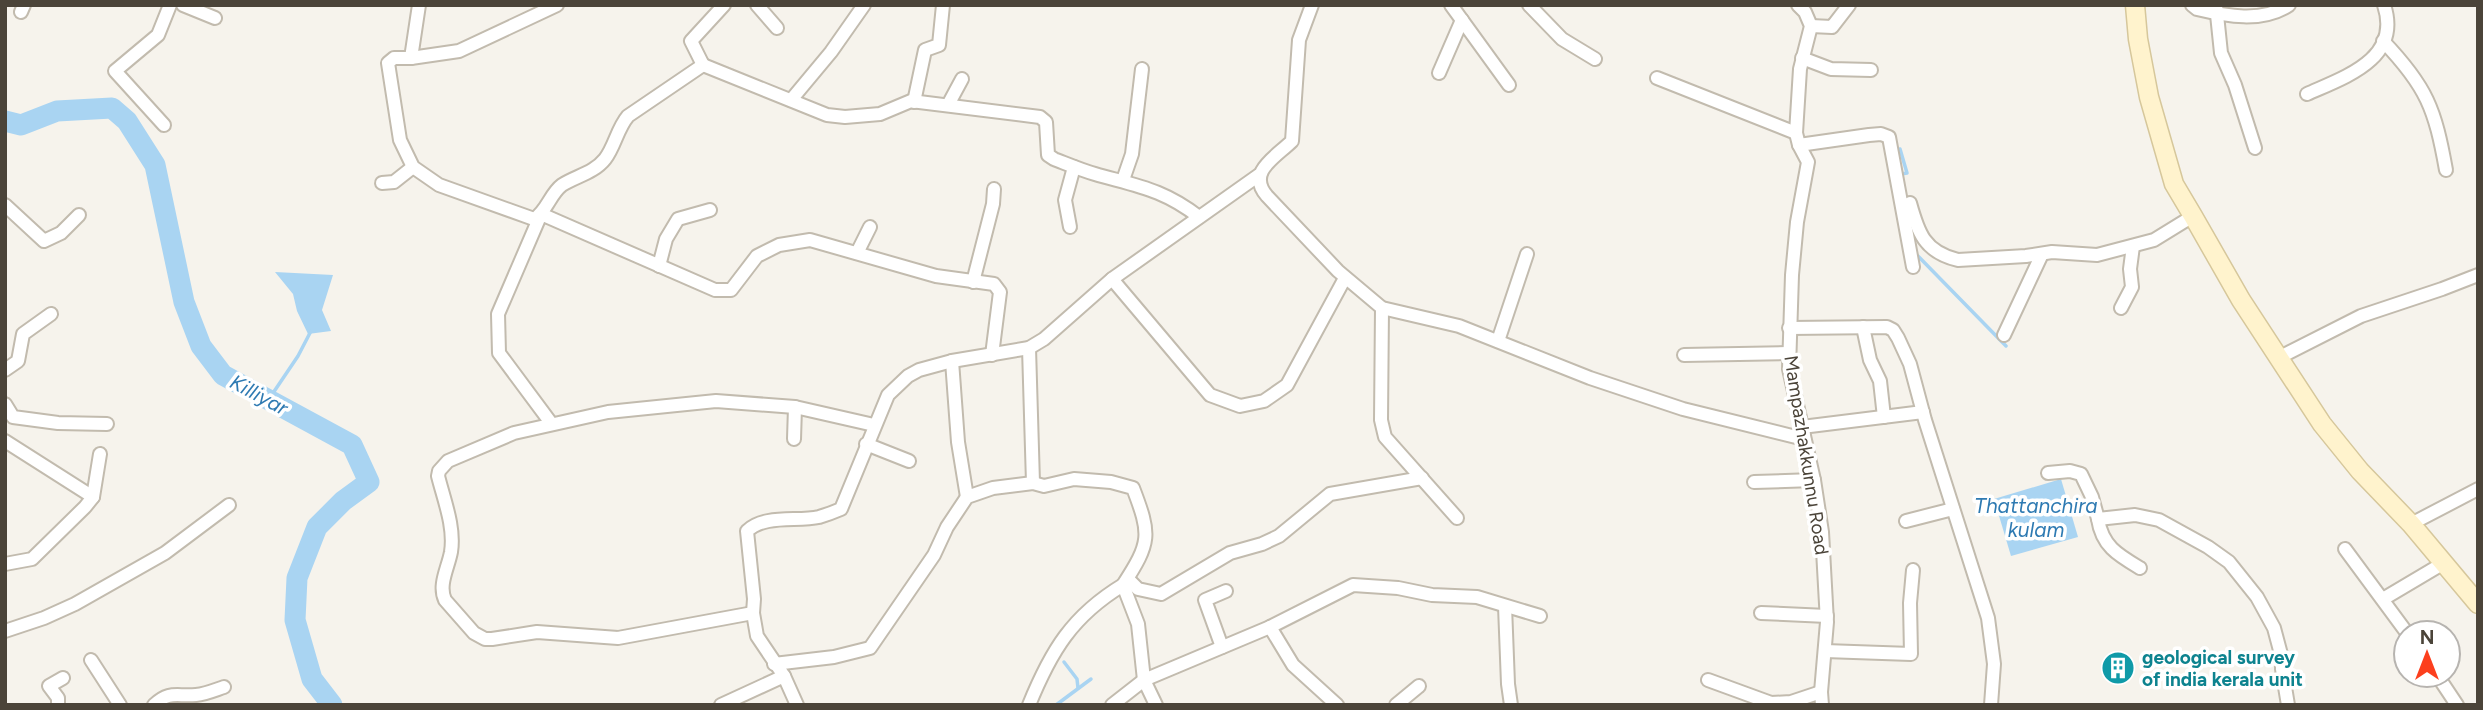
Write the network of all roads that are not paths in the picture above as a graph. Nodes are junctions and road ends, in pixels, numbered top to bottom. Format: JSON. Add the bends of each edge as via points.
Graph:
{"nodes":[{"id":1,"x":170,"y":5,"type":"edge"},
{"id":2,"x":183,"y":5,"type":"edge"},
{"id":3,"x":419,"y":5,"type":"edge"},
{"id":4,"x":557,"y":5,"type":"edge"},
{"id":5,"x":724,"y":5,"type":"edge"},
{"id":6,"x":757,"y":5,"type":"edge"},
{"id":7,"x":864,"y":5,"type":"edge"},
{"id":8,"x":943,"y":5,"type":"edge"},
{"id":9,"x":1312,"y":5,"type":"edge"},
{"id":10,"x":1451,"y":5,"type":"edge"},
{"id":11,"x":1529,"y":5,"type":"edge"},
{"id":12,"x":1798,"y":5,"type":"edge"},
{"id":13,"x":1849,"y":5,"type":"edge"},
{"id":14,"x":2135,"y":5,"type":"edge"},
{"id":15,"x":2192,"y":5,"type":"edge"},
{"id":16,"x":2288,"y":5,"type":"edge"},
{"id":17,"x":2384,"y":5,"type":"edge"},
{"id":18,"x":2216,"y":10,"type":"edge"},
{"id":19,"x":215,"y":18,"type":"dead end"},
{"id":20,"x":1462,"y":20,"type":"junction"},
{"id":21,"x":1811,"y":26,"type":"junction"},
{"id":22,"x":777,"y":28,"type":"dead end"},
{"id":23,"x":2384,"y":41,"type":"junction"},
{"id":24,"x":411,"y":58,"type":"junction"},
{"id":25,"x":1802,"y":58,"type":"junction"},
{"id":26,"x":1595,"y":59,"type":"dead end"},
{"id":27,"x":703,"y":65,"type":"junction"},
{"id":28,"x":1142,"y":69,"type":"dead end"},
{"id":29,"x":1871,"y":70,"type":"dead end"},
{"id":30,"x":1439,"y":73,"type":"dead end"},
{"id":31,"x":1657,"y":78,"type":"dead end"},
{"id":32,"x":962,"y":79,"type":"dead end"},
{"id":33,"x":1509,"y":85,"type":"dead end"},
{"id":34,"x":2307,"y":94,"type":"dead end"},
{"id":35,"x":791,"y":100,"type":"junction"},
{"id":36,"x":914,"y":102,"type":"junction"},
{"id":37,"x":948,"y":105,"type":"junction"},
{"id":38,"x":164,"y":125,"type":"dead end"},
{"id":39,"x":1797,"y":139,"type":"junction"},
{"id":40,"x":2255,"y":148,"type":"dead end"},
{"id":41,"x":413,"y":167,"type":"junction"},
{"id":42,"x":1074,"y":167,"type":"junction"},
{"id":43,"x":2446,"y":170,"type":"dead end"},
{"id":44,"x":1259,"y":175,"type":"junction"},
{"id":45,"x":1123,"y":180,"type":"junction"},
{"id":46,"x":382,"y":183,"type":"dead end"},
{"id":47,"x":994,"y":189,"type":"dead end"},
{"id":48,"x":1910,"y":202,"type":"dead end"},
{"id":49,"x":5,"y":205,"type":"edge"},
{"id":50,"x":710,"y":210,"type":"dead end"},
{"id":51,"x":541,"y":214,"type":"junction"},
{"id":52,"x":79,"y":215,"type":"dead end"},
{"id":53,"x":2193,"y":216,"type":"junction"},
{"id":54,"x":1199,"y":217,"type":"junction"},
{"id":55,"x":1070,"y":227,"type":"dead end"},
{"id":56,"x":870,"y":228,"type":"dead end"},
{"id":57,"x":2133,"y":246,"type":"junction"},
{"id":58,"x":857,"y":253,"type":"junction"},
{"id":59,"x":1527,"y":254,"type":"dead end"},
{"id":60,"x":2042,"y":254,"type":"junction"},
{"id":61,"x":659,"y":266,"type":"junction"},
{"id":62,"x":1913,"y":267,"type":"dead end"},
{"id":63,"x":2478,"y":275,"type":"edge"},
{"id":64,"x":1345,"y":278,"type":"junction"},
{"id":65,"x":1112,"y":279,"type":"junction"},
{"id":66,"x":973,"y":282,"type":"junction"},
{"id":67,"x":1382,"y":308,"type":"junction"},
{"id":68,"x":2121,"y":308,"type":"dead end"},
{"id":69,"x":51,"y":314,"type":"dead end"},
{"id":70,"x":1863,"y":327,"type":"junction"},
{"id":71,"x":1789,"y":328,"type":"junction"},
{"id":72,"x":2004,"y":335,"type":"dead end"},
{"id":73,"x":1498,"y":341,"type":"junction"},
{"id":74,"x":1029,"y":348,"type":"junction"},
{"id":75,"x":1789,"y":353,"type":"junction"},
{"id":76,"x":992,"y":355,"type":"junction"},
{"id":77,"x":1684,"y":355,"type":"dead end"},
{"id":78,"x":2280,"y":357,"type":"junction"},
{"id":79,"x":952,"y":361,"type":"junction"},
{"id":80,"x":5,"y":369,"type":"edge"},
{"id":81,"x":5,"y":404,"type":"edge"},
{"id":82,"x":795,"y":407,"type":"junction"},
{"id":83,"x":1923,"y":412,"type":"junction"},
{"id":84,"x":1884,"y":416,"type":"junction"},
{"id":85,"x":551,"y":423,"type":"junction"},
{"id":86,"x":107,"y":424,"type":"dead end"},
{"id":87,"x":874,"y":425,"type":"junction"},
{"id":88,"x":1803,"y":433,"type":"junction"},
{"id":89,"x":794,"y":439,"type":"dead end"},
{"id":90,"x":5,"y":441,"type":"edge"},
{"id":91,"x":866,"y":443,"type":"junction"},
{"id":92,"x":100,"y":454,"type":"dead end"},
{"id":93,"x":909,"y":461,"type":"dead end"},
{"id":94,"x":2048,"y":473,"type":"dead end"},
{"id":95,"x":1422,"y":478,"type":"junction"},
{"id":96,"x":1814,"y":480,"type":"junction"},
{"id":97,"x":1755,"y":482,"type":"dead end"},
{"id":98,"x":1032,"y":483,"type":"junction"},
{"id":99,"x":2478,"y":489,"type":"edge"},
{"id":100,"x":967,"y":496,"type":"junction"},
{"id":101,"x":93,"y":497,"type":"junction"},
{"id":102,"x":229,"y":505,"type":"dead end"},
{"id":103,"x":1953,"y":509,"type":"junction"},
{"id":104,"x":1457,"y":518,"type":"dead end"},
{"id":105,"x":2098,"y":519,"type":"junction"},
{"id":106,"x":1906,"y":521,"type":"dead end"},
{"id":107,"x":2411,"y":524,"type":"junction"},
{"id":108,"x":2345,"y":550,"type":"dead end"},
{"id":109,"x":5,"y":564,"type":"edge"},
{"id":110,"x":2442,"y":564,"type":"junction"},
{"id":111,"x":2140,"y":568,"type":"dead end"},
{"id":112,"x":1913,"y":570,"type":"dead end"},
{"id":113,"x":1126,"y":582,"type":"junction"},
{"id":114,"x":1227,"y":591,"type":"dead end"},
{"id":115,"x":2382,"y":600,"type":"junction"},
{"id":116,"x":2478,"y":604,"type":"edge"},
{"id":117,"x":1505,"y":606,"type":"junction"},
{"id":118,"x":753,"y":613,"type":"junction"},
{"id":119,"x":1761,"y":613,"type":"dead end"},
{"id":120,"x":1540,"y":616,"type":"dead end"},
{"id":121,"x":1827,"y":616,"type":"junction"},
{"id":122,"x":2396,"y":619,"type":"edge"},
{"id":123,"x":1270,"y":627,"type":"junction"},
{"id":124,"x":5,"y":631,"type":"edge"},
{"id":125,"x":1222,"y":647,"type":"junction"},
{"id":126,"x":1825,"y":651,"type":"junction"},
{"id":127,"x":91,"y":660,"type":"dead end"},
{"id":128,"x":774,"y":663,"type":"junction"},
{"id":129,"x":784,"y":676,"type":"junction"},
{"id":130,"x":63,"y":678,"type":"dead end"},
{"id":131,"x":1144,"y":680,"type":"junction"},
{"id":132,"x":1708,"y":680,"type":"dead end"},
{"id":133,"x":1419,"y":686,"type":"dead end"},
{"id":134,"x":224,"y":687,"type":"dead end"},
{"id":135,"x":2446,"y":689,"type":"edge"},
{"id":136,"x":1821,"y":699,"type":"edge"},
{"id":137,"x":201,"y":700,"type":"edge"},
{"id":138,"x":58,"y":705,"type":"edge"},
{"id":139,"x":120,"y":705,"type":"edge"},
{"id":140,"x":154,"y":705,"type":"edge"},
{"id":141,"x":721,"y":705,"type":"edge"},
{"id":142,"x":797,"y":705,"type":"edge"},
{"id":143,"x":1029,"y":705,"type":"edge"},
{"id":144,"x":1112,"y":705,"type":"edge"},
{"id":145,"x":1156,"y":705,"type":"edge"},
{"id":146,"x":1337,"y":705,"type":"edge"},
{"id":147,"x":1396,"y":705,"type":"edge"},
{"id":148,"x":1511,"y":705,"type":"edge"},
{"id":149,"x":1991,"y":705,"type":"edge"},
{"id":150,"x":2288,"y":705,"type":"edge"},
{"id":151,"x":2457,"y":705,"type":"edge"}],
"edges":[{"from":1,"to":38,"type":"street","via":[[159,35],[115,71]]},
{"from":2,"to":19,"type":"street"},
{"from":3,"to":24,"type":"street"},
{"from":4,"to":24,"type":"street","via":[[459,51]]},
{"from":5,"to":27,"type":"street","via":[[691,41]]},
{"from":6,"to":22,"type":"street"},
{"from":7,"to":35,"type":"street"},
{"from":8,"to":36,"type":"street","via":[[939,45],[925,50]]},
{"from":9,"to":44,"type":"street","via":[[1299,40],[1292,141]]},
{"from":10,"to":20,"type":"street"},
{"from":11,"to":26,"type":"street","via":[[1562,39]]},
{"from":12,"to":21,"type":"street"},
{"from":13,"to":21,"type":"street","via":[[1832,27]]},
{"from":14,"to":53,"type":"main road","via":[[2149,97],[2174,184]]},
{"from":15,"to":18,"type":"street"},
{"from":16,"to":18,"type":"street","via":[[2266,15],[2232,16]]},
{"from":17,"to":23,"type":"street"},
{"from":18,"to":40,"type":"street","via":[[2221,53]]},
{"from":20,"to":30,"type":"street"},
{"from":20,"to":33,"type":"street"},
{"from":21,"to":25,"type":"street","name":"Mampazhakkunnu Road"},
{"from":23,"to":34,"type":"street","via":[[2364,67]]},
{"from":23,"to":43,"type":"street","via":[[2407,65],[2426,96]]},
{"from":24,"to":41,"type":"street","via":[[394,58],[388,63],[400,140]]},
{"from":25,"to":29,"type":"street","via":[[1831,69]]},
{"from":25,"to":39,"type":"street","name":"Mampazhakkunnu Road"},
{"from":27,"to":35,"type":"street"},
{"from":27,"to":51,"type":"street","via":[[628,116],[601,163],[558,189]]},
{"from":28,"to":45,"type":"street","via":[[1132,154]]},
{"from":31,"to":39,"type":"street"},
{"from":32,"to":37,"type":"street"},
{"from":35,"to":36,"type":"street","via":[[845,117],[880,114]]},
{"from":36,"to":37,"type":"street"},
{"from":37,"to":42,"type":"street","via":[[1040,117],[1046,122],[1048,155]]},
{"from":39,"to":62,"type":"street","via":[[1889,137]]},
{"from":39,"to":71,"type":"street","name":"Mampazhakkunnu Road","via":[[1808,162],[1797,222]]},
{"from":41,"to":46,"type":"street","via":[[394,182]]},
{"from":41,"to":51,"type":"street","via":[[439,185],[490,205],[534,219]]},
{"from":42,"to":45,"type":"street"},
{"from":42,"to":55,"type":"street","via":[[1065,200]]},
{"from":44,"to":54,"type":"street"},
{"from":44,"to":64,"type":"street","via":[[1266,196]]},
{"from":45,"to":54,"type":"street","via":[[1157,191]]},
{"from":47,"to":66,"type":"street"},
{"from":48,"to":60,"type":"street","via":[[1919,234],[1947,257],[1969,260]]},
{"from":49,"to":52,"type":"street","via":[[44,241],[61,233]]},
{"from":50,"to":61,"type":"street","via":[[678,219],[666,239]]},
{"from":51,"to":61,"type":"street"},
{"from":51,"to":85,"type":"street","via":[[498,314],[499,352]]},
{"from":53,"to":57,"type":"street","via":[[2154,240]]},
{"from":53,"to":78,"type":"main road"},
{"from":54,"to":65,"type":"street"},
{"from":56,"to":58,"type":"street"},
{"from":57,"to":60,"type":"street","via":[[2097,255]]},
{"from":57,"to":68,"type":"street","via":[[2132,287]]},
{"from":58,"to":61,"type":"street","via":[[810,240],[779,245],[757,256],[731,290],[715,290]]},
{"from":58,"to":66,"type":"street"},
{"from":59,"to":73,"type":"street"},
{"from":60,"to":72,"type":"street"},
{"from":63,"to":78,"type":"street","via":[[2361,316]]},
{"from":64,"to":65,"type":"street","via":[[1287,385],[1265,401],[1240,406],[1210,395]]},
{"from":64,"to":67,"type":"street"},
{"from":65,"to":74,"type":"street"},
{"from":66,"to":76,"type":"street","via":[[994,284],[999,289]]},
{"from":67,"to":73,"type":"street","via":[[1459,326]]},
{"from":67,"to":95,"type":"street","via":[[1385,437]]},
{"from":69,"to":80,"type":"street","via":[[23,334],[18,361]]},
{"from":70,"to":71,"type":"street"},
{"from":70,"to":83,"type":"street","via":[[1890,328],[1898,338]]},
{"from":70,"to":84,"type":"street","via":[[1880,381]]},
{"from":71,"to":75,"type":"street","name":"Mampazhakkunnu Road"},
{"from":73,"to":88,"type":"street","via":[[1683,409]]},
{"from":74,"to":76,"type":"street"},
{"from":74,"to":98,"type":"street"},
{"from":75,"to":77,"type":"street"},
{"from":75,"to":88,"type":"street","name":"Mampazhakkunnu Road"},
{"from":76,"to":79,"type":"street"},
{"from":78,"to":107,"type":"main road","via":[[2322,424]]},
{"from":79,"to":87,"type":"street","via":[[908,376],[888,395]]},
{"from":79,"to":100,"type":"street"},
{"from":81,"to":86,"type":"street","via":[[13,416]]},
{"from":82,"to":85,"type":"street","via":[[716,401],[608,411]]},
{"from":82,"to":87,"type":"street"},
{"from":82,"to":89,"type":"street"},
{"from":83,"to":84,"type":"street"},
{"from":83,"to":103,"type":"street"},
{"from":84,"to":88,"type":"street"},
{"from":85,"to":118,"type":"street","via":[[448,461],[439,471],[452,532],[442,594],[474,633],[485,639],[537,632],[618,638]]},
{"from":87,"to":91,"type":"street"},
{"from":88,"to":96,"type":"street","name":"Mampazhakkunnu Road"},
{"from":90,"to":101,"type":"street"},
{"from":91,"to":93,"type":"street"},
{"from":91,"to":118,"type":"street","via":[[841,509],[818,517],[772,521],[747,531]]},
{"from":92,"to":101,"type":"street"},
{"from":94,"to":105,"type":"street","via":[[2081,474]]},
{"from":95,"to":104,"type":"street"},
{"from":95,"to":113,"type":"street","via":[[1330,494],[1279,536],[1230,553],[1161,594]]},
{"from":96,"to":97,"type":"street"},
{"from":96,"to":121,"type":"street","name":"Mampazhakkunnu Road"},
{"from":98,"to":100,"type":"street"},
{"from":98,"to":113,"type":"street","via":[[1044,486],[1093,479],[1133,488],[1147,528],[1141,558]]},
{"from":99,"to":107,"type":"street"},
{"from":100,"to":128,"type":"street","via":[[934,555],[870,648]]},
{"from":101,"to":109,"type":"street","via":[[32,559]]},
{"from":102,"to":124,"type":"street","via":[[165,553],[75,604]]},
{"from":103,"to":106,"type":"street"},
{"from":103,"to":149,"type":"street","via":[[1988,618],[1994,664]]},
{"from":105,"to":111,"type":"street","via":[[2110,549]]},
{"from":105,"to":150,"type":"street","via":[[2135,515],[2158,520],[2229,562],[2274,628]]},
{"from":107,"to":110,"type":"main road"},
{"from":108,"to":115,"type":"street"},
{"from":110,"to":115,"type":"street"},
{"from":110,"to":116,"type":"main road"},
{"from":112,"to":126,"type":"street","via":[[1911,654]]},
{"from":113,"to":131,"type":"street","via":[[1138,624]]},
{"from":113,"to":143,"type":"street","via":[[1090,608],[1060,642]]},
{"from":114,"to":125,"type":"street","via":[[1205,600]]},
{"from":115,"to":122,"type":"street"},
{"from":117,"to":120,"type":"street"},
{"from":117,"to":123,"type":"street","via":[[1477,597],[1353,585]]},
{"from":117,"to":148,"type":"street"},
{"from":118,"to":128,"type":"street","via":[[757,636]]},
{"from":119,"to":121,"type":"street"},
{"from":121,"to":126,"type":"street","name":"Mampazhakkunnu Road"},
{"from":123,"to":125,"type":"street"},
{"from":123,"to":146,"type":"street","via":[[1293,665]]},
{"from":125,"to":131,"type":"street"},
{"from":126,"to":136,"type":"street","name":"Mampazhakkunnu Road"},
{"from":127,"to":139,"type":"street"},
{"from":128,"to":129,"type":"street"},
{"from":129,"to":141,"type":"street"},
{"from":129,"to":142,"type":"street"},
{"from":130,"to":138,"type":"street","via":[[49,686]]},
{"from":131,"to":144,"type":"street"},
{"from":131,"to":145,"type":"street"},
{"from":132,"to":136,"type":"street","via":[[1771,703]]},
{"from":133,"to":147,"type":"street"},
{"from":134,"to":137,"type":"street"},
{"from":135,"to":151,"type":"street"},
{"from":137,"to":140,"type":"street","via":[[170,695]]}]}
